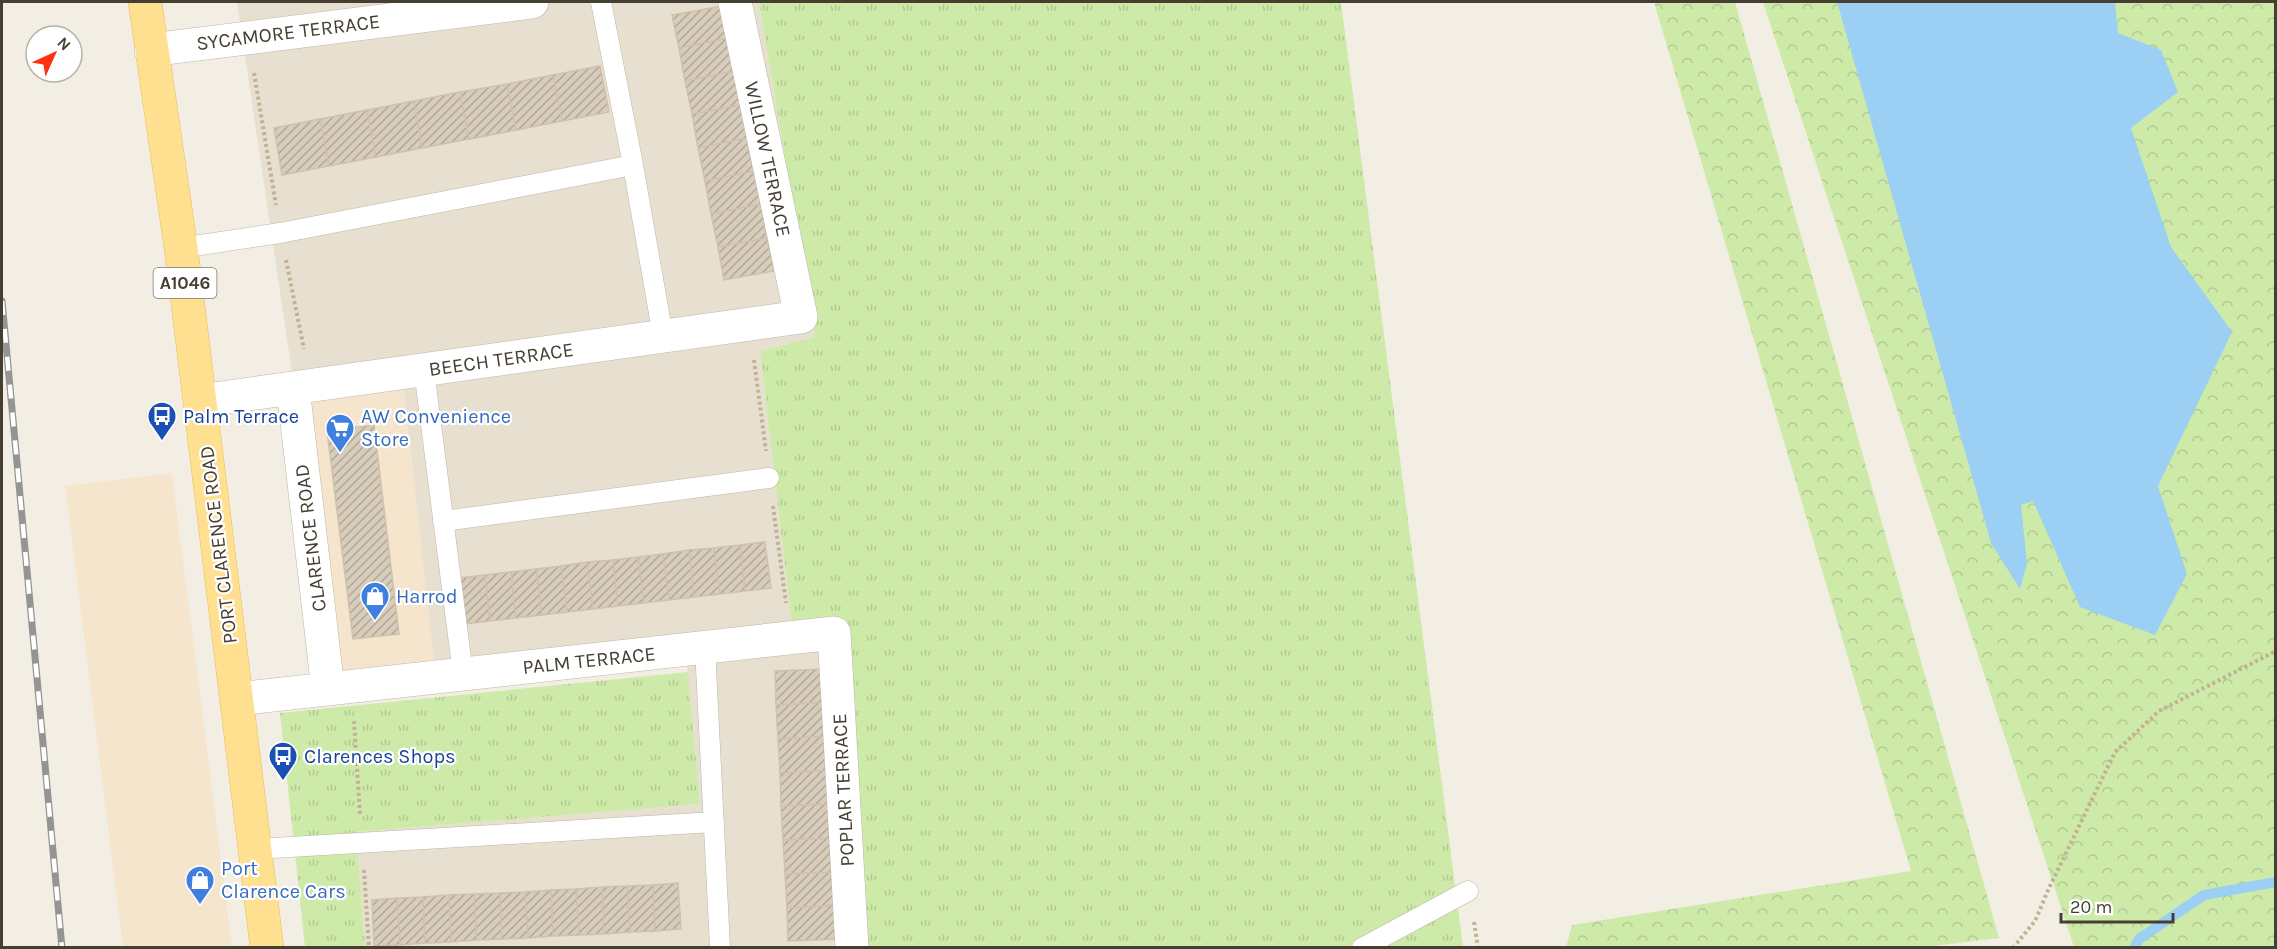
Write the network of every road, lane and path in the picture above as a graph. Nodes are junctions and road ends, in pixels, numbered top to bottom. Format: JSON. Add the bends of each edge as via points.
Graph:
{"nodes":[{"id":1,"x":144,"y":2,"type":"edge"},
{"id":2,"x":532,"y":2,"type":"edge"},
{"id":3,"x":601,"y":2,"type":"edge"},
{"id":4,"x":735,"y":2,"type":"edge"},
{"id":5,"x":151,"y":50,"type":"junction"},
{"id":6,"x":633,"y":165,"type":"junction"},
{"id":7,"x":181,"y":248,"type":"junction"},
{"id":8,"x":801,"y":317,"type":"joint"},
{"id":9,"x":663,"y":336,"type":"junction"},
{"id":10,"x":424,"y":370,"type":"junction"},
{"id":11,"x":293,"y":388,"type":"junction"},
{"id":12,"x":200,"y":401,"type":"junction"},
{"id":13,"x":769,"y":478,"type":"dead end"},
{"id":14,"x":443,"y":521,"type":"junction"},
{"id":15,"x":834,"y":633,"type":"joint"},
{"id":16,"x":705,"y":647,"type":"junction"},
{"id":17,"x":2276,"y":651,"type":"edge"},
{"id":18,"x":463,"y":674,"type":"junction"},
{"id":19,"x":328,"y":688,"type":"junction"},
{"id":20,"x":237,"y":699,"type":"junction"},
{"id":21,"x":714,"y":822,"type":"junction"},
{"id":22,"x":256,"y":849,"type":"junction"},
{"id":23,"x":1468,"y":891,"type":"dead end"},
{"id":24,"x":267,"y":948,"type":"edge"},
{"id":25,"x":720,"y":948,"type":"edge"},
{"id":26,"x":852,"y":948,"type":"edge"},
{"id":27,"x":1362,"y":948,"type":"edge"},
{"id":28,"x":2013,"y":948,"type":"edge"}],
"edges":[{"from":1,"to":5,"type":"main road","name":"PORT CLARENCE ROAD","number":"A1046"},
{"from":2,"to":5,"type":"street","name":"SYCAMORE TERRACE"},
{"from":3,"to":6,"type":"lane"},
{"from":4,"to":8,"type":"street","name":"WILLOW TERRACE"},
{"from":5,"to":7,"type":"main road","name":"PORT CLARENCE ROAD","number":"A1046"},
{"from":6,"to":7,"type":"lane"},
{"from":6,"to":9,"type":"lane"},
{"from":7,"to":12,"type":"main road","name":"PORT CLARENCE ROAD","number":"A1046"},
{"from":8,"to":9,"type":"street","name":"BEECH TERRACE"},
{"from":9,"to":10,"type":"street","name":"BEECH TERRACE"},
{"from":10,"to":11,"type":"street","name":"BEECH TERRACE"},
{"from":10,"to":14,"type":"lane"},
{"from":11,"to":12,"type":"street","name":"BEECH TERRACE"},
{"from":11,"to":19,"type":"street","name":"CLARENCE ROAD"},
{"from":12,"to":20,"type":"main road","name":"PORT CLARENCE ROAD","number":"A1046"},
{"from":13,"to":14,"type":"lane"},
{"from":14,"to":18,"type":"lane"},
{"from":15,"to":16,"type":"street","name":"PALM TERRACE"},
{"from":15,"to":26,"type":"street","name":"POPLAR TERRACE"},
{"from":16,"to":18,"type":"street","name":"PALM TERRACE"},
{"from":16,"to":21,"type":"lane"},
{"from":17,"to":28,"type":"path","via":[[2159,711],[2115,752],[2035,921]]},
{"from":18,"to":19,"type":"street","name":"PALM TERRACE"},
{"from":19,"to":20,"type":"street","name":"PALM TERRACE"},
{"from":20,"to":22,"type":"main road","name":"PORT CLARENCE ROAD","number":"A1046"},
{"from":21,"to":22,"type":"lane"},
{"from":21,"to":25,"type":"lane"},
{"from":22,"to":24,"type":"main road","name":"PORT CLARENCE ROAD","number":"A1046"},
{"from":23,"to":27,"type":"lane"}]}
